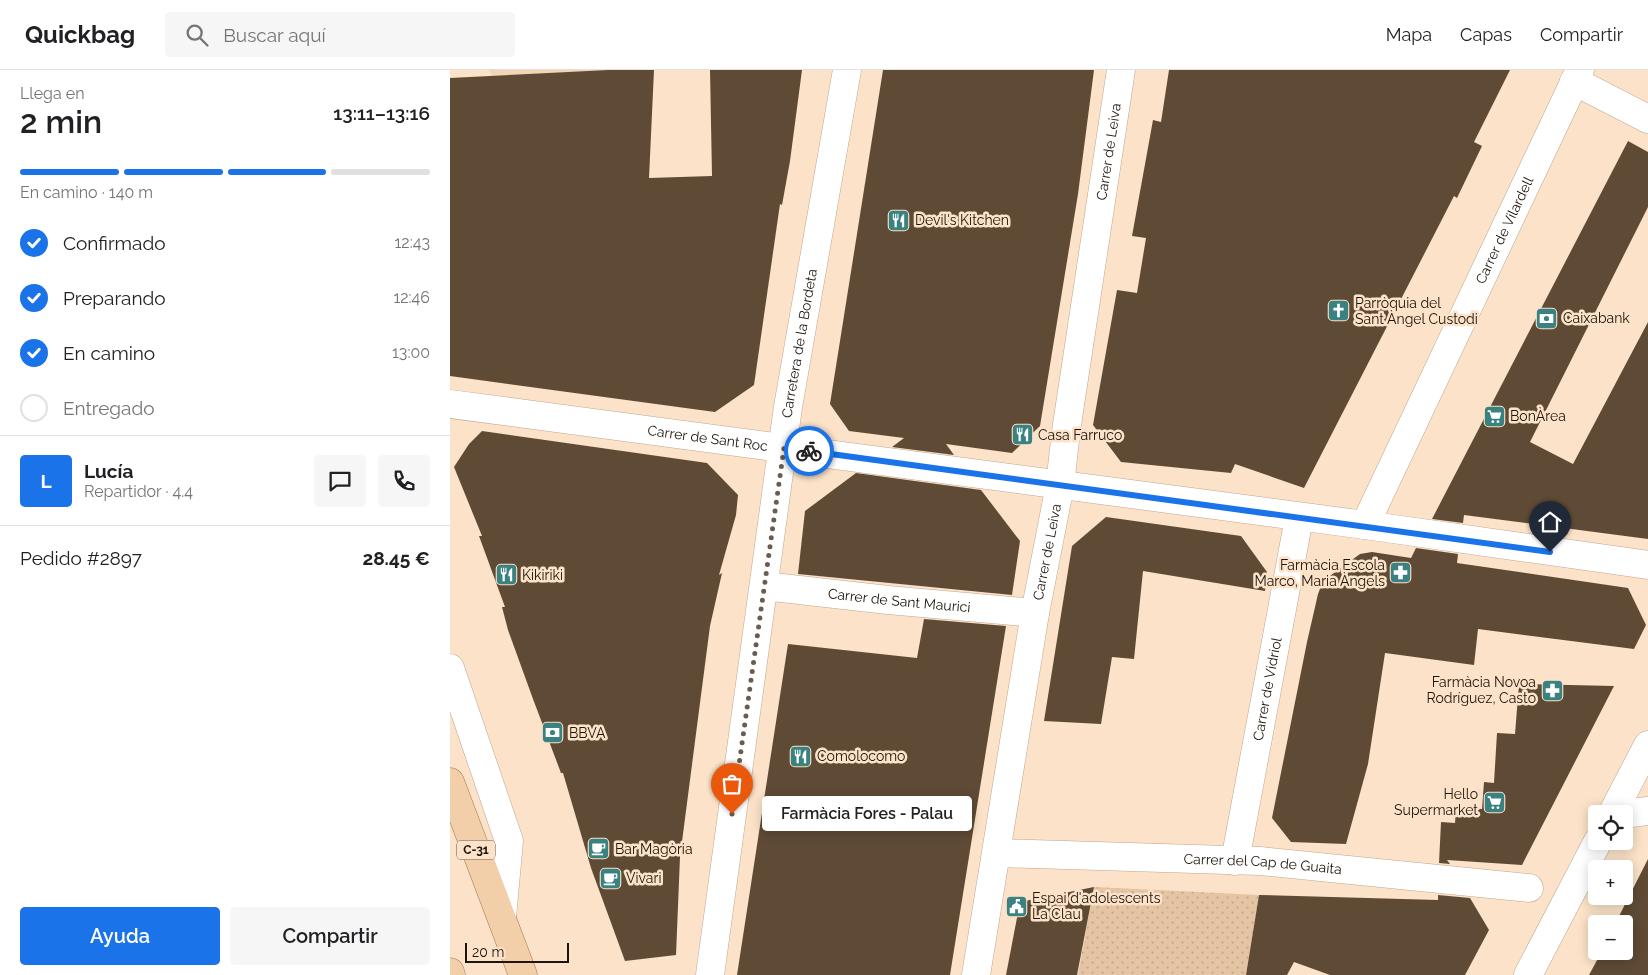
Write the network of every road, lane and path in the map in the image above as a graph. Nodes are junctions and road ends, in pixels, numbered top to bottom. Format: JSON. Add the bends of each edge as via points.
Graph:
{"nodes":[{"id":1,"x":847,"y":70,"type":"edge"},
{"id":2,"x":1121,"y":70,"type":"edge"},
{"id":3,"x":1577,"y":75,"type":"edge"},
{"id":4,"x":1648,"y":119,"type":"edge"},
{"id":5,"x":450,"y":404,"type":"edge"},
{"id":6,"x":784,"y":448,"type":"junction"},
{"id":7,"x":1060,"y":485,"type":"junction"},
{"id":8,"x":1299,"y":518,"type":"junction"},
{"id":9,"x":1366,"y":525,"type":"junction"},
{"id":10,"x":1648,"y":565,"type":"edge"},
{"id":11,"x":764,"y":586,"type":"junction"},
{"id":12,"x":1035,"y":613,"type":"junction"},
{"id":13,"x":450,"y":668,"type":"edge"},
{"id":14,"x":1648,"y":745,"type":"edge"},
{"id":15,"x":450,"y":782,"type":"edge"},
{"id":16,"x":1617,"y":805,"type":"edge"},
{"id":17,"x":1648,"y":811,"type":"edge"},
{"id":18,"x":1633,"y":813,"type":"edge"},
{"id":19,"x":1593,"y":850,"type":"edge"},
{"id":20,"x":997,"y":853,"type":"junction"},
{"id":21,"x":1235,"y":861,"type":"junction"},
{"id":22,"x":1529,"y":888,"type":"dead end"},
{"id":23,"x":502,"y":917,"type":"junction"},
{"id":24,"x":523,"y":975,"type":"edge"},
{"id":25,"x":710,"y":975,"type":"edge"},
{"id":26,"x":976,"y":975,"type":"edge"},
{"id":27,"x":1528,"y":975,"type":"edge"}],
"edges":[{"from":1,"to":6,"type":"street","name":"Carretera de la Bordeta","via":[[788,407]]},
{"from":2,"to":7,"type":"street","name":"Carrer de Leiva"},
{"from":3,"to":4,"type":"street"},
{"from":3,"to":9,"type":"street","name":"Carrer de Vilardell"},
{"from":5,"to":6,"type":"street","name":"Carrer de Sant Roc"},
{"from":6,"to":7,"type":"street","name":"Carrer de Sant Roc"},
{"from":6,"to":11,"type":"street","name":"Carretera de la Bordeta"},
{"from":7,"to":8,"type":"street","name":"Carrer de Sant Roc"},
{"from":7,"to":12,"type":"street","name":"Carrer de Leiva"},
{"from":8,"to":9,"type":"street","name":"Carrer de Sant Roc"},
{"from":8,"to":21,"type":"street","name":"Carrer de Vidriol"},
{"from":9,"to":10,"type":"street","name":"Carrer de Sant Roc"},
{"from":11,"to":12,"type":"street","name":"Carrer de Sant Maurici"},
{"from":11,"to":25,"type":"street","name":"Carretera de la Bordeta"},
{"from":12,"to":20,"type":"street","name":"Carrer de Leiva"},
{"from":13,"to":23,"type":"street","via":[[509,841]]},
{"from":14,"to":16,"type":"street"},
{"from":15,"to":23,"type":"main road","number":"C-31"},
{"from":17,"to":18,"type":"street"},
{"from":19,"to":27,"type":"street"},
{"from":20,"to":21,"type":"street","name":"Carrer del Cap de Guaita"},
{"from":20,"to":26,"type":"street","name":"Carrer de Leiva"},
{"from":21,"to":22,"type":"street","name":"Carrer del Cap de Guaita","via":[[1334,867]]},
{"from":23,"to":24,"type":"main road","number":"C-31"}]}
